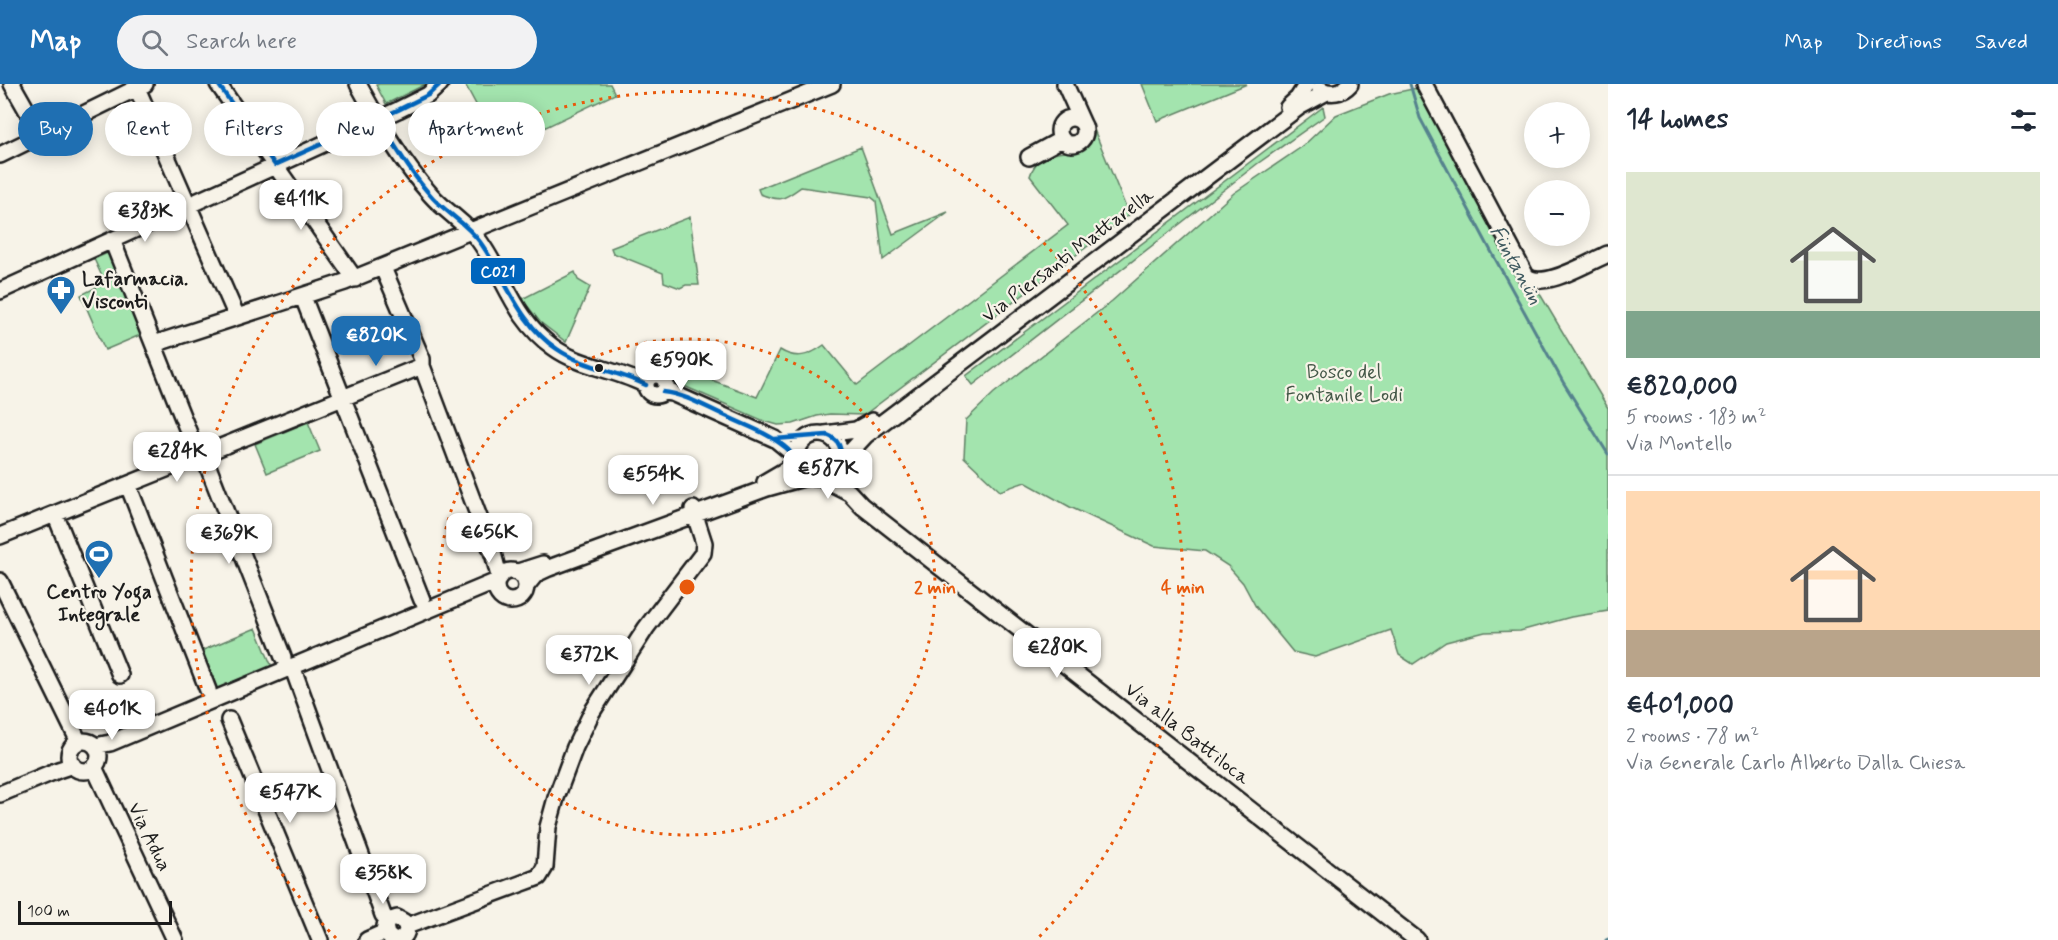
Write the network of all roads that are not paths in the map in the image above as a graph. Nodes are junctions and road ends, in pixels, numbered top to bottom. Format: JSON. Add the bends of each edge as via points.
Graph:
{"nodes":[{"id":1,"x":12,"y":84,"type":"edge"},
{"id":2,"x":218,"y":84,"type":"edge"},
{"id":3,"x":358,"y":84,"type":"edge"},
{"id":4,"x":440,"y":84,"type":"edge"},
{"id":5,"x":832,"y":84,"type":"edge"},
{"id":6,"x":1065,"y":84,"type":"edge"},
{"id":7,"x":1307,"y":84,"type":"edge"},
{"id":8,"x":1350,"y":84,"type":"edge"},
{"id":9,"x":1424,"y":84,"type":"edge"},
{"id":10,"x":141,"y":86,"type":"edge"},
{"id":11,"x":1321,"y":88,"type":"edge"},
{"id":12,"x":22,"y":102,"type":"edge"},
{"id":13,"x":368,"y":102,"type":"edge"},
{"id":14,"x":93,"y":110,"type":"edge"},
{"id":15,"x":396,"y":110,"type":"edge"},
{"id":16,"x":1075,"y":116,"type":"junction"},
{"id":17,"x":1062,"y":139,"type":"junction"},
{"id":18,"x":18,"y":146,"type":"edge"},
{"id":19,"x":316,"y":147,"type":"edge"},
{"id":20,"x":396,"y":148,"type":"edge"},
{"id":21,"x":0,"y":155,"type":"edge"},
{"id":22,"x":1029,"y":157,"type":"dead end"},
{"id":23,"x":275,"y":165,"type":"junction"},
{"id":24,"x":188,"y":205,"type":"junction"},
{"id":25,"x":471,"y":232,"type":"junction"},
{"id":26,"x":112,"y":240,"type":"junction"},
{"id":27,"x":1608,"y":254,"type":"edge"},
{"id":28,"x":383,"y":268,"type":"junction"},
{"id":29,"x":355,"y":279,"type":"junction"},
{"id":30,"x":0,"y":291,"type":"edge"},
{"id":31,"x":303,"y":297,"type":"junction"},
{"id":32,"x":237,"y":317,"type":"junction"},
{"id":33,"x":154,"y":344,"type":"junction"},
{"id":34,"x":422,"y":366,"type":"junction"},
{"id":35,"x":342,"y":398,"type":"junction"},
{"id":36,"x":825,"y":434,"type":"junction"},
{"id":37,"x":806,"y":437,"type":"junction"},
{"id":38,"x":775,"y":438,"type":"junction"},
{"id":39,"x":201,"y":455,"type":"junction"},
{"id":40,"x":797,"y":459,"type":"junction"},
{"id":41,"x":840,"y":464,"type":"junction"},
{"id":42,"x":815,"y":477,"type":"junction"},
{"id":43,"x":128,"y":485,"type":"junction"},
{"id":44,"x":849,"y":492,"type":"junction"},
{"id":45,"x":694,"y":511,"type":"junction"},
{"id":46,"x":55,"y":514,"type":"junction"},
{"id":47,"x":0,"y":536,"type":"edge"},
{"id":48,"x":504,"y":579,"type":"junction"},
{"id":49,"x":0,"y":581,"type":"edge"},
{"id":50,"x":527,"y":585,"type":"junction"},
{"id":51,"x":422,"y":600,"type":"dead end"},
{"id":52,"x":290,"y":666,"type":"junction"},
{"id":53,"x":120,"y":675,"type":"dead end"},
{"id":54,"x":208,"y":690,"type":"dead end"},
{"id":55,"x":229,"y":720,"type":"dead end"},
{"id":56,"x":86,"y":760,"type":"junction"},
{"id":57,"x":0,"y":792,"type":"edge"},
{"id":58,"x":391,"y":933,"type":"edge"},
{"id":59,"x":175,"y":940,"type":"edge"},
{"id":60,"x":320,"y":940,"type":"edge"},
{"id":61,"x":367,"y":940,"type":"edge"},
{"id":62,"x":1417,"y":940,"type":"edge"}],
"edges":[{"from":1,"to":12,"type":"street"},
{"from":2,"to":23,"type":"street"},
{"from":3,"to":13,"type":"street"},
{"from":4,"to":15,"type":"street"},
{"from":5,"to":25,"type":"street"},
{"from":6,"to":16,"type":"street"},
{"from":7,"to":36,"type":"street","name":"Via Piersanti Mattarella","via":[[1294,102],[868,424],[856,430]]},
{"from":8,"to":11,"type":"street","name":"Via Piersanti Mattarella","via":[[1341,91]]},
{"from":9,"to":27,"type":"street","via":[[1526,276],[1537,281],[1551,279]]},
{"from":10,"to":14,"type":"street"},
{"from":10,"to":24,"type":"street"},
{"from":11,"to":41,"type":"street","name":"Via Piersanti Mattarella","via":[[866,435]]},
{"from":16,"to":17,"type":"street","via":[[1060,127]]},
{"from":16,"to":17,"type":"street","via":[[1085,131],[1080,142],[1072,144]]},
{"from":17,"to":22,"type":"street"},
{"from":18,"to":21,"type":"street"},
{"from":19,"to":23,"type":"street"},
{"from":20,"to":25,"type":"street","via":[[429,193]]},
{"from":23,"to":24,"type":"street"},
{"from":23,"to":29,"type":"street"},
{"from":24,"to":26,"type":"street"},
{"from":24,"to":32,"type":"street"},
{"from":25,"to":28,"type":"street"},
{"from":25,"to":38,"type":"street","via":[[485,249],[517,309],[541,338],[573,358],[644,381],[652,394],[667,390]]},
{"from":26,"to":30,"type":"street"},
{"from":26,"to":33,"type":"street"},
{"from":28,"to":29,"type":"street"},
{"from":28,"to":34,"type":"street"},
{"from":29,"to":31,"type":"street"},
{"from":31,"to":32,"type":"street"},
{"from":31,"to":35,"type":"street"},
{"from":32,"to":33,"type":"street"},
{"from":33,"to":39,"type":"street"},
{"from":34,"to":35,"type":"street"},
{"from":34,"to":48,"type":"street"},
{"from":35,"to":39,"type":"street"},
{"from":35,"to":51,"type":"street"},
{"from":36,"to":37,"type":"street"},
{"from":36,"to":41,"type":"street","via":[[839,445]]},
{"from":37,"to":38,"type":"street"},
{"from":37,"to":40,"type":"street","via":[[798,447]]},
{"from":38,"to":40,"type":"street"},
{"from":39,"to":43,"type":"street"},
{"from":39,"to":52,"type":"street"},
{"from":40,"to":42,"type":"street","via":[[801,470]]},
{"from":40,"to":45,"type":"street","via":[[769,481]]},
{"from":41,"to":42,"type":"street","via":[[834,473]]},
{"from":41,"to":44,"type":"street","name":"Via alla Battiloca"},
{"from":42,"to":44,"type":"street","name":"Via alla Battiloca"},
{"from":42,"to":45,"type":"street","via":[[771,486]]},
{"from":43,"to":46,"type":"street"},
{"from":43,"to":54,"type":"street"},
{"from":44,"to":62,"type":"street","name":"Via alla Battiloca"},
{"from":45,"to":48,"type":"street"},
{"from":45,"to":50,"type":"street","via":[[541,571]]},
{"from":45,"to":58,"type":"street","via":[[704,540],[703,553],[642,635],[592,712],[556,798],[545,867],[539,877],[407,926],[397,918]]},
{"from":46,"to":47,"type":"street"},
{"from":46,"to":53,"type":"street"},
{"from":48,"to":50,"type":"street","via":[[524,576]]},
{"from":48,"to":50,"type":"street","via":[[506,601],[523,597]]},
{"from":48,"to":52,"type":"street","via":[[479,596]]},
{"from":49,"to":56,"type":"street","via":[[79,742],[89,741]]},
{"from":52,"to":56,"type":"street"},
{"from":52,"to":58,"type":"street"},
{"from":55,"to":60,"type":"street"},
{"from":56,"to":57,"type":"street","via":[[56,766]]},
{"from":56,"to":59,"type":"street","name":"Via Adua"},
{"from":58,"to":61,"type":"street"}]}
